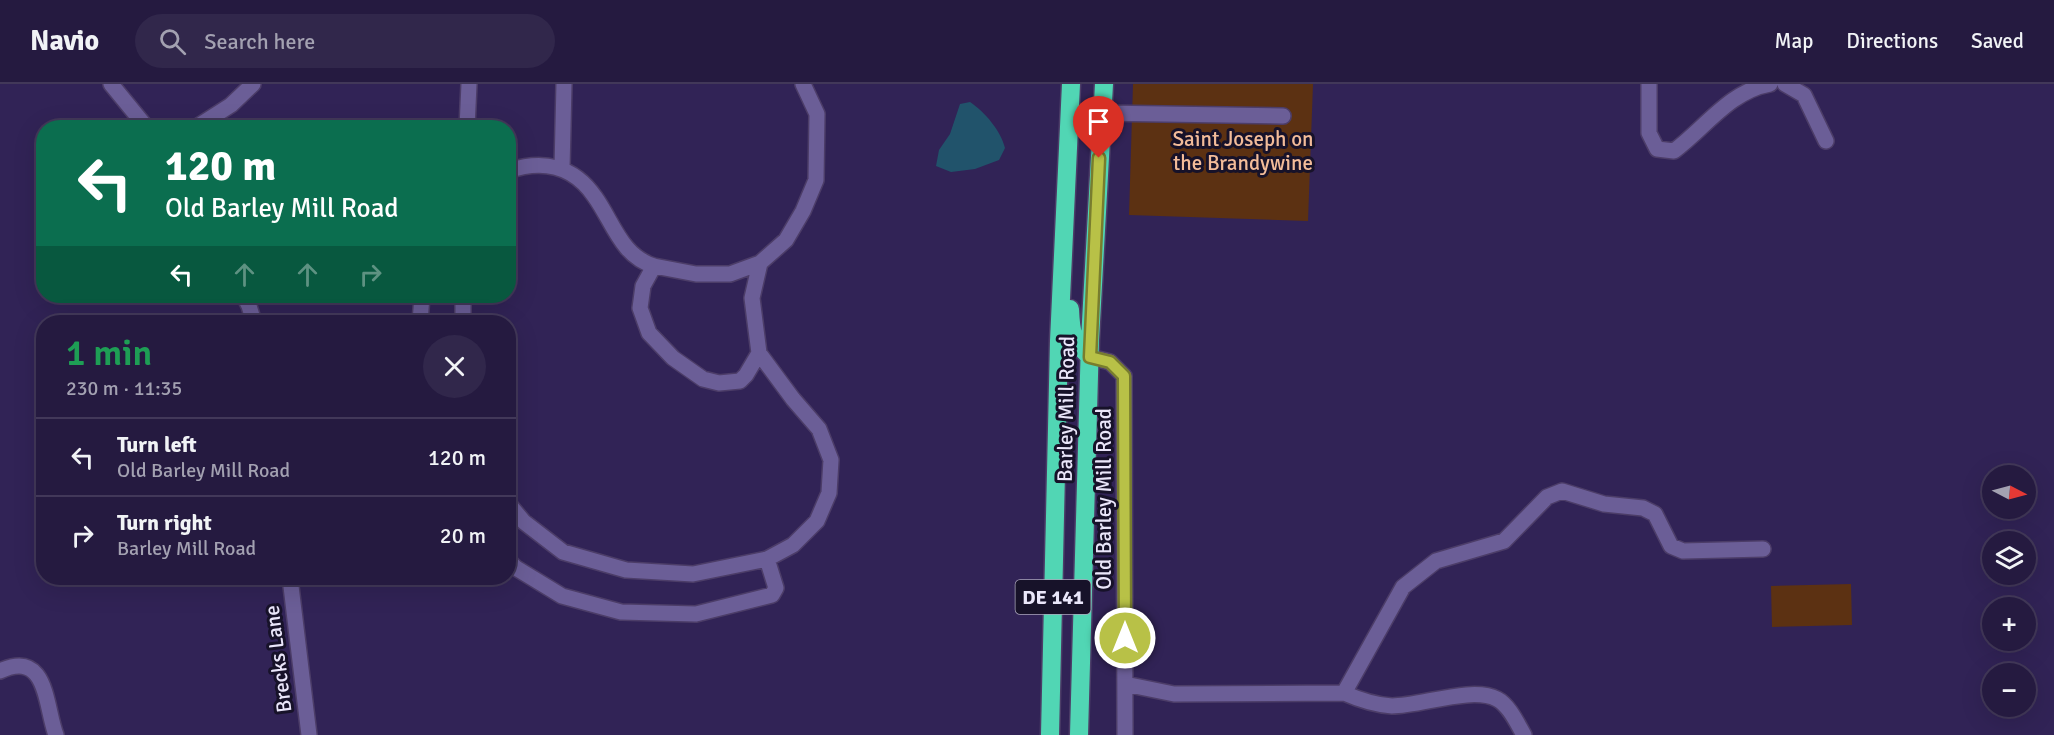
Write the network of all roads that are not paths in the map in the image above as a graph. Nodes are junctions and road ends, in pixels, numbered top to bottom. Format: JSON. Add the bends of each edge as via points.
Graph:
{"nodes":[{"id":1,"x":111,"y":84,"type":"edge"},
{"id":2,"x":253,"y":84,"type":"edge"},
{"id":3,"x":469,"y":84,"type":"edge"},
{"id":4,"x":564,"y":84,"type":"edge"},
{"id":5,"x":803,"y":84,"type":"edge"},
{"id":6,"x":1071,"y":84,"type":"edge"},
{"id":7,"x":1104,"y":84,"type":"edge"},
{"id":8,"x":1650,"y":84,"type":"edge"},
{"id":9,"x":1770,"y":84,"type":"edge"},
{"id":10,"x":1785,"y":84,"type":"edge"},
{"id":11,"x":1101,"y":113,"type":"junction"},
{"id":12,"x":1283,"y":116,"type":"dead end"},
{"id":13,"x":140,"y":120,"type":"edge"},
{"id":14,"x":208,"y":120,"type":"edge"},
{"id":15,"x":467,"y":120,"type":"edge"},
{"id":16,"x":1826,"y":141,"type":"dead end"},
{"id":17,"x":1068,"y":152,"type":"junction"},
{"id":18,"x":516,"y":168,"type":"edge"},
{"id":19,"x":562,"y":168,"type":"junction"},
{"id":20,"x":760,"y":263,"type":"junction"},
{"id":21,"x":654,"y":266,"type":"junction"},
{"id":22,"x":759,"y":353,"type":"junction"},
{"id":23,"x":1090,"y":357,"type":"junction"},
{"id":24,"x":516,"y":512,"type":"edge"},
{"id":25,"x":1763,"y":549,"type":"dead end"},
{"id":26,"x":766,"y":559,"type":"junction"},
{"id":27,"x":516,"y":568,"type":"edge"},
{"id":28,"x":291,"y":585,"type":"edge"},
{"id":29,"x":0,"y":671,"type":"edge"},
{"id":30,"x":1125,"y":684,"type":"junction"},
{"id":31,"x":1344,"y":693,"type":"junction"},
{"id":32,"x":56,"y":735,"type":"edge"},
{"id":33,"x":309,"y":735,"type":"edge"},
{"id":34,"x":1050,"y":735,"type":"edge"},
{"id":35,"x":1079,"y":735,"type":"edge"},
{"id":36,"x":1125,"y":735,"type":"edge"},
{"id":37,"x":1524,"y":735,"type":"edge"}],
"edges":[{"from":1,"to":13,"type":"street"},
{"from":2,"to":14,"type":"street"},
{"from":3,"to":15,"type":"street"},
{"from":4,"to":19,"type":"street"},
{"from":5,"to":20,"type":"street","via":[[817,114],[816,180],[786,240]]},
{"from":6,"to":17,"type":"highway","name":"Barley Mill Road","number":"DE 141"},
{"from":7,"to":11,"type":"highway","name":"Barley Mill Road","number":"DE 141"},
{"from":8,"to":9,"type":"street","via":[[1650,133],[1657,149],[1674,151],[1734,99]]},
{"from":10,"to":16,"type":"street","via":[[1804,95]]},
{"from":11,"to":12,"type":"street"},
{"from":11,"to":23,"type":"highway","name":"Barley Mill Road","number":"DE 141"},
{"from":17,"to":23,"type":"highway","via":[[1075,203],[1071,330],[1076,344]]},
{"from":17,"to":34,"type":"highway","name":"Barley Mill Road","number":"DE 141","via":[[1059,342]]},
{"from":18,"to":19,"type":"street","via":[[541,165]]},
{"from":19,"to":21,"type":"street","via":[[593,194],[631,253]]},
{"from":20,"to":21,"type":"street","via":[[730,274],[696,274]]},
{"from":20,"to":22,"type":"street","via":[[752,298]]},
{"from":21,"to":22,"type":"street","via":[[643,286],[640,308],[649,333],[674,358],[703,379],[719,383],[740,381]]},
{"from":22,"to":26,"type":"street","via":[[819,429],[831,460],[829,493],[817,521],[794,545]]},
{"from":23,"to":30,"type":"street","name":"Old Barley Mill Road","via":[[1110,362],[1124,376]]},
{"from":23,"to":35,"type":"highway","name":"Barley Mill Road","number":"DE 141"},
{"from":24,"to":26,"type":"street","via":[[563,552],[626,570],[693,574]]},
{"from":25,"to":31,"type":"street","via":[[1683,551],[1671,546],[1655,514],[1643,508],[1604,504],[1562,491],[1547,497],[1504,541],[1436,561],[1403,587]]},
{"from":26,"to":27,"type":"street","via":[[776,588],[772,595],[696,614],[621,612],[562,596]]},
{"from":28,"to":33,"type":"street","name":"Brecks Lane"},
{"from":29,"to":32,"type":"street","via":[[22,667],[32,669],[40,677]]},
{"from":30,"to":31,"type":"street","via":[[1174,694]]},
{"from":30,"to":36,"type":"street","name":"Old Barley Mill Road"},
{"from":31,"to":37,"type":"street","via":[[1365,703],[1394,706],[1476,694],[1494,698],[1504,704]]}]}
